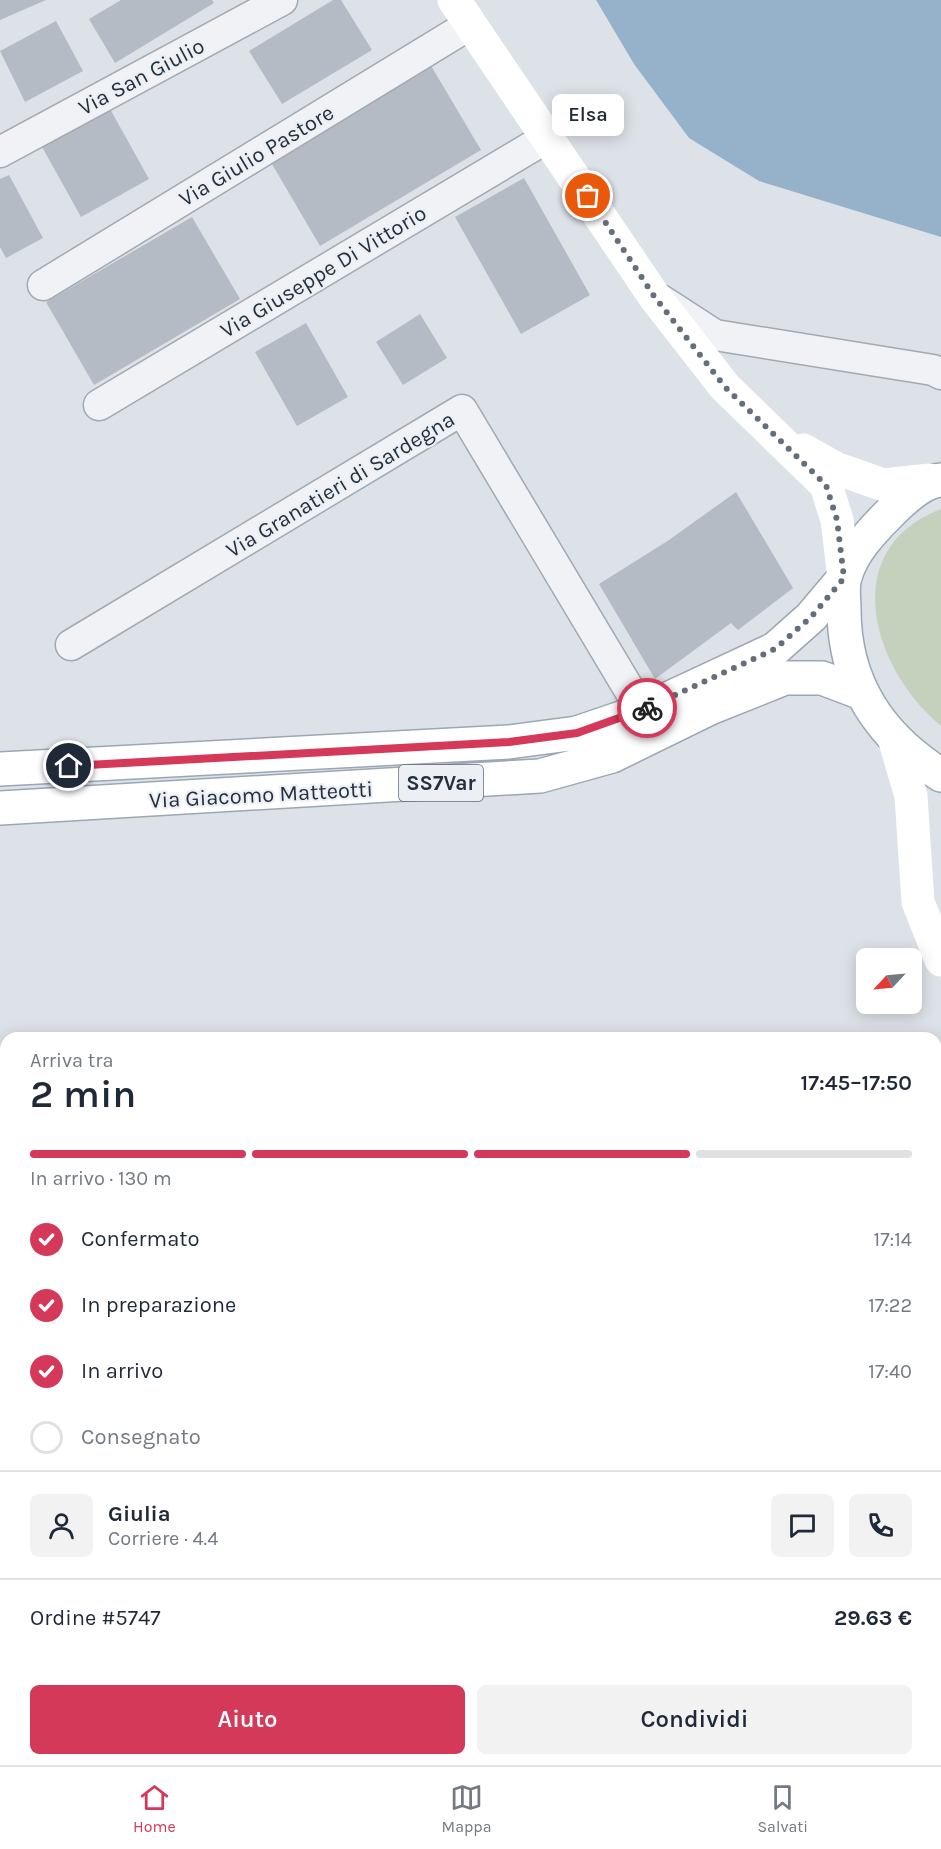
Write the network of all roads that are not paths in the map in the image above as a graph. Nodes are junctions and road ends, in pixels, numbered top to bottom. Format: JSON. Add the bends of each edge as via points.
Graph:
{"nodes":[{"id":1,"x":282,"y":0,"type":"edge"},
{"id":2,"x":461,"y":12,"type":"edge"},
{"id":3,"x":548,"y":137,"type":"junction"},
{"id":4,"x":0,"y":152,"type":"edge"},
{"id":5,"x":43,"y":285,"type":"dead end"},
{"id":6,"x":654,"y":296,"type":"junction"},
{"id":7,"x":941,"y":374,"type":"edge"},
{"id":8,"x":99,"y":405,"type":"dead end"},
{"id":9,"x":775,"y":434,"type":"junction"},
{"id":10,"x":936,"y":480,"type":"edge"},
{"id":11,"x":844,"y":578,"type":"junction"},
{"id":12,"x":71,"y":645,"type":"dead end"},
{"id":13,"x":859,"y":692,"type":"junction"},
{"id":14,"x":642,"y":711,"type":"junction"},
{"id":15,"x":894,"y":738,"type":"junction"},
{"id":16,"x":0,"y":770,"type":"edge"},
{"id":17,"x":941,"y":775,"type":"edge"},
{"id":18,"x":0,"y":808,"type":"edge"},
{"id":19,"x":941,"y":960,"type":"edge"}],
"edges":[{"from":1,"to":4,"type":"street","name":"Via San Giulio"},
{"from":2,"to":3,"type":"main road"},
{"from":2,"to":5,"type":"street","name":"Via Giulio Pastore"},
{"from":3,"to":6,"type":"main road"},
{"from":3,"to":8,"type":"street","name":"Via Giuseppe Di Vittorio"},
{"from":6,"to":7,"type":"street","via":[[715,335]]},
{"from":6,"to":9,"type":"main road","via":[[725,387]]},
{"from":9,"to":10,"type":"main road","via":[[835,468],[884,484]]},
{"from":9,"to":11,"type":"main road","via":[[826,485],[837,520]]},
{"from":10,"to":11,"type":"main road","name":"Via Giacomo Matteotti","via":[[894,509],[866,537]]},
{"from":11,"to":13,"type":"main road","via":[[844,637]]},
{"from":11,"to":14,"type":"main road","name":"Via Giacomo Matteotti","number":"SS7Var","via":[[811,617],[775,649]]},
{"from":12,"to":14,"type":"street","name":"Via Granatieri di Sardegna","via":[[462,410]]},
{"from":13,"to":15,"type":"main road"},
{"from":13,"to":18,"type":"main road","name":"Via Giacomo Matteotti","number":"SS7Var","via":[[822,678],[785,678],[710,708],[612,756],[540,776]]},
{"from":14,"to":16,"type":"main road","name":"Via Giacomo Matteotti","number":"SS7Var","via":[[577,733],[509,742]]},
{"from":15,"to":17,"type":"main road"},
{"from":15,"to":19,"type":"main road","via":[[911,796],[918,902]]}]}
